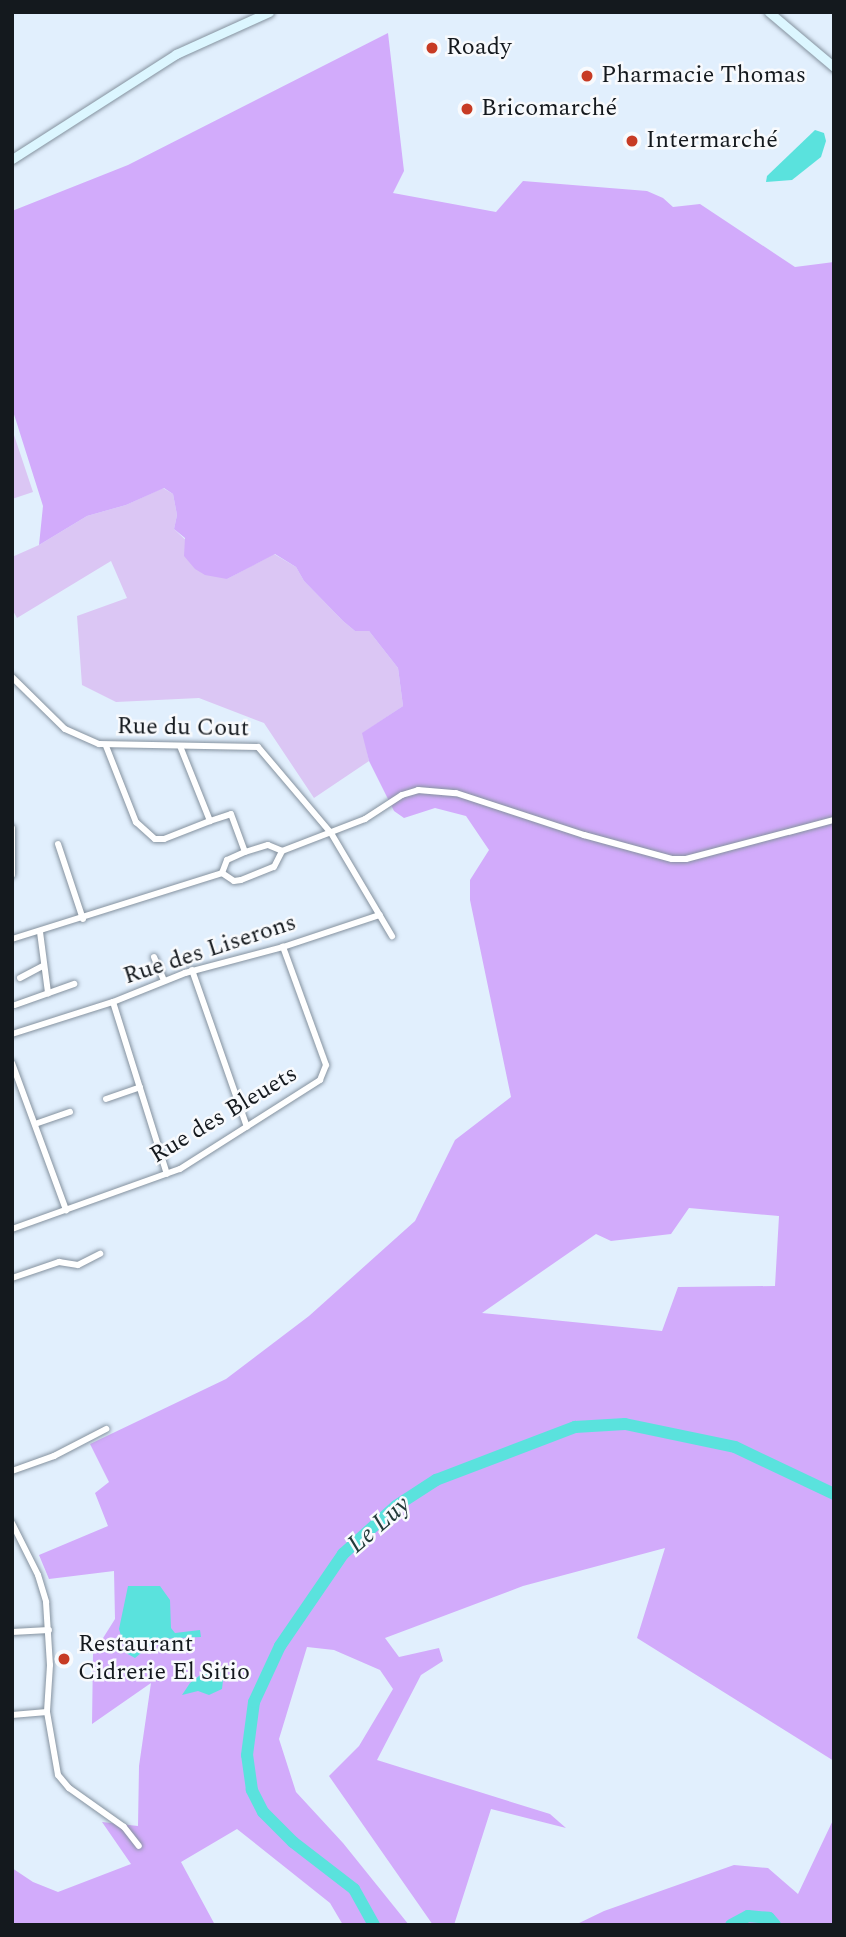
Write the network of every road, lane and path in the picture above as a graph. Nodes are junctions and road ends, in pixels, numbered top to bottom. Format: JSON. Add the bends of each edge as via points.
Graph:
{"nodes":[{"id":1,"x":269,"y":12,"type":"edge"},
{"id":2,"x":768,"y":12,"type":"edge"},
{"id":3,"x":834,"y":67,"type":"edge"},
{"id":4,"x":12,"y":159,"type":"edge"},
{"id":5,"x":12,"y":677,"type":"edge"},
{"id":6,"x":15,"y":686,"type":"edge"},
{"id":7,"x":106,"y":746,"type":"junction"},
{"id":8,"x":180,"y":746,"type":"junction"},
{"id":9,"x":834,"y":820,"type":"edge"},
{"id":10,"x":210,"y":821,"type":"junction"},
{"id":11,"x":12,"y":828,"type":"edge"},
{"id":12,"x":331,"y":832,"type":"junction"},
{"id":13,"x":58,"y":844,"type":"dead end"},
{"id":14,"x":282,"y":851,"type":"junction"},
{"id":15,"x":245,"y":852,"type":"junction"},
{"id":16,"x":222,"y":873,"type":"junction"},
{"id":17,"x":12,"y":875,"type":"edge"},
{"id":18,"x":380,"y":915,"type":"junction"},
{"id":19,"x":83,"y":919,"type":"junction"},
{"id":20,"x":40,"y":932,"type":"junction"},
{"id":21,"x":392,"y":936,"type":"dead end"},
{"id":22,"x":12,"y":939,"type":"edge"},
{"id":23,"x":282,"y":947,"type":"junction"},
{"id":24,"x":154,"y":957,"type":"dead end"},
{"id":25,"x":44,"y":965,"type":"junction"},
{"id":26,"x":192,"y":970,"type":"junction"},
{"id":27,"x":20,"y":978,"type":"dead end"},
{"id":28,"x":164,"y":980,"type":"junction"},
{"id":29,"x":74,"y":984,"type":"dead end"},
{"id":30,"x":48,"y":993,"type":"junction"},
{"id":31,"x":113,"y":1002,"type":"junction"},
{"id":32,"x":15,"y":1005,"type":"dead end"},
{"id":33,"x":12,"y":1034,"type":"edge"},
{"id":34,"x":12,"y":1063,"type":"edge"},
{"id":35,"x":15,"y":1077,"type":"edge"},
{"id":36,"x":139,"y":1087,"type":"junction"},
{"id":37,"x":106,"y":1099,"type":"dead end"},
{"id":38,"x":70,"y":1112,"type":"dead end"},
{"id":39,"x":35,"y":1124,"type":"junction"},
{"id":40,"x":247,"y":1127,"type":"junction"},
{"id":41,"x":167,"y":1174,"type":"junction"},
{"id":42,"x":66,"y":1210,"type":"junction"},
{"id":43,"x":12,"y":1229,"type":"edge"},
{"id":44,"x":100,"y":1254,"type":"dead end"},
{"id":45,"x":12,"y":1278,"type":"edge"},
{"id":46,"x":106,"y":1429,"type":"dead end"},
{"id":47,"x":12,"y":1471,"type":"edge"},
{"id":48,"x":12,"y":1522,"type":"edge"},
{"id":49,"x":49,"y":1630,"type":"junction"},
{"id":50,"x":12,"y":1632,"type":"edge"},
{"id":51,"x":47,"y":1712,"type":"junction"},
{"id":52,"x":12,"y":1715,"type":"edge"},
{"id":53,"x":139,"y":1846,"type":"dead end"}],
"edges":[{"from":1,"to":4,"type":"main road","via":[[176,54]]},
{"from":2,"to":3,"type":"main road"},
{"from":5,"to":6,"type":"street","name":"Rue du Cout"},
{"from":6,"to":7,"type":"street","name":"Rue du Cout","via":[[70,733]]},
{"from":7,"to":8,"type":"street","name":"Rue du Cout"},
{"from":7,"to":10,"type":"street","via":[[136,822],[155,839]]},
{"from":8,"to":10,"type":"street"},
{"from":8,"to":12,"type":"street","name":"Rue du Cout","via":[[258,747]]},
{"from":9,"to":12,"type":"street","via":[[672,859],[430,789],[407,793],[365,819]]},
{"from":10,"to":15,"type":"street","via":[[231,814]]},
{"from":11,"to":17,"type":"street"},
{"from":12,"to":14,"type":"street"},
{"from":12,"to":18,"type":"street","name":"Rue du Cout"},
{"from":13,"to":19,"type":"street"},
{"from":14,"to":15,"type":"street","via":[[268,845]]},
{"from":14,"to":16,"type":"street","via":[[274,867],[241,880]]},
{"from":15,"to":16,"type":"street","via":[[227,860]]},
{"from":16,"to":19,"type":"street"},
{"from":18,"to":21,"type":"street","name":"Rue du Cout"},
{"from":18,"to":23,"type":"street","name":"Rue des Liserons"},
{"from":19,"to":20,"type":"street"},
{"from":20,"to":22,"type":"street"},
{"from":20,"to":25,"type":"street"},
{"from":23,"to":26,"type":"street","name":"Rue des Liserons"},
{"from":23,"to":40,"type":"street","name":"Rue des Bleuets","via":[[326,1069],[320,1080]]},
{"from":24,"to":28,"type":"street"},
{"from":25,"to":27,"type":"street"},
{"from":25,"to":30,"type":"street"},
{"from":26,"to":28,"type":"street","name":"Rue des Liserons"},
{"from":26,"to":40,"type":"street"},
{"from":28,"to":31,"type":"street","name":"Rue des Liserons"},
{"from":29,"to":30,"type":"street"},
{"from":30,"to":32,"type":"street"},
{"from":31,"to":33,"type":"street","name":"Rue des Liserons"},
{"from":31,"to":36,"type":"street"},
{"from":34,"to":35,"type":"street"},
{"from":35,"to":39,"type":"street"},
{"from":36,"to":37,"type":"street"},
{"from":36,"to":41,"type":"street"},
{"from":38,"to":39,"type":"street"},
{"from":39,"to":42,"type":"street"},
{"from":40,"to":41,"type":"street","name":"Rue des Bleuets"},
{"from":41,"to":42,"type":"street","name":"Rue des Bleuets"},
{"from":42,"to":43,"type":"street","name":"Rue des Bleuets"},
{"from":44,"to":45,"type":"street","via":[[78,1265],[59,1262]]},
{"from":46,"to":47,"type":"street"},
{"from":48,"to":49,"type":"street","via":[[43,1588]]},
{"from":49,"to":50,"type":"street"},
{"from":49,"to":51,"type":"street"},
{"from":51,"to":52,"type":"street"},
{"from":51,"to":53,"type":"street","via":[[58,1774],[69,1788],[124,1827]]}]}
